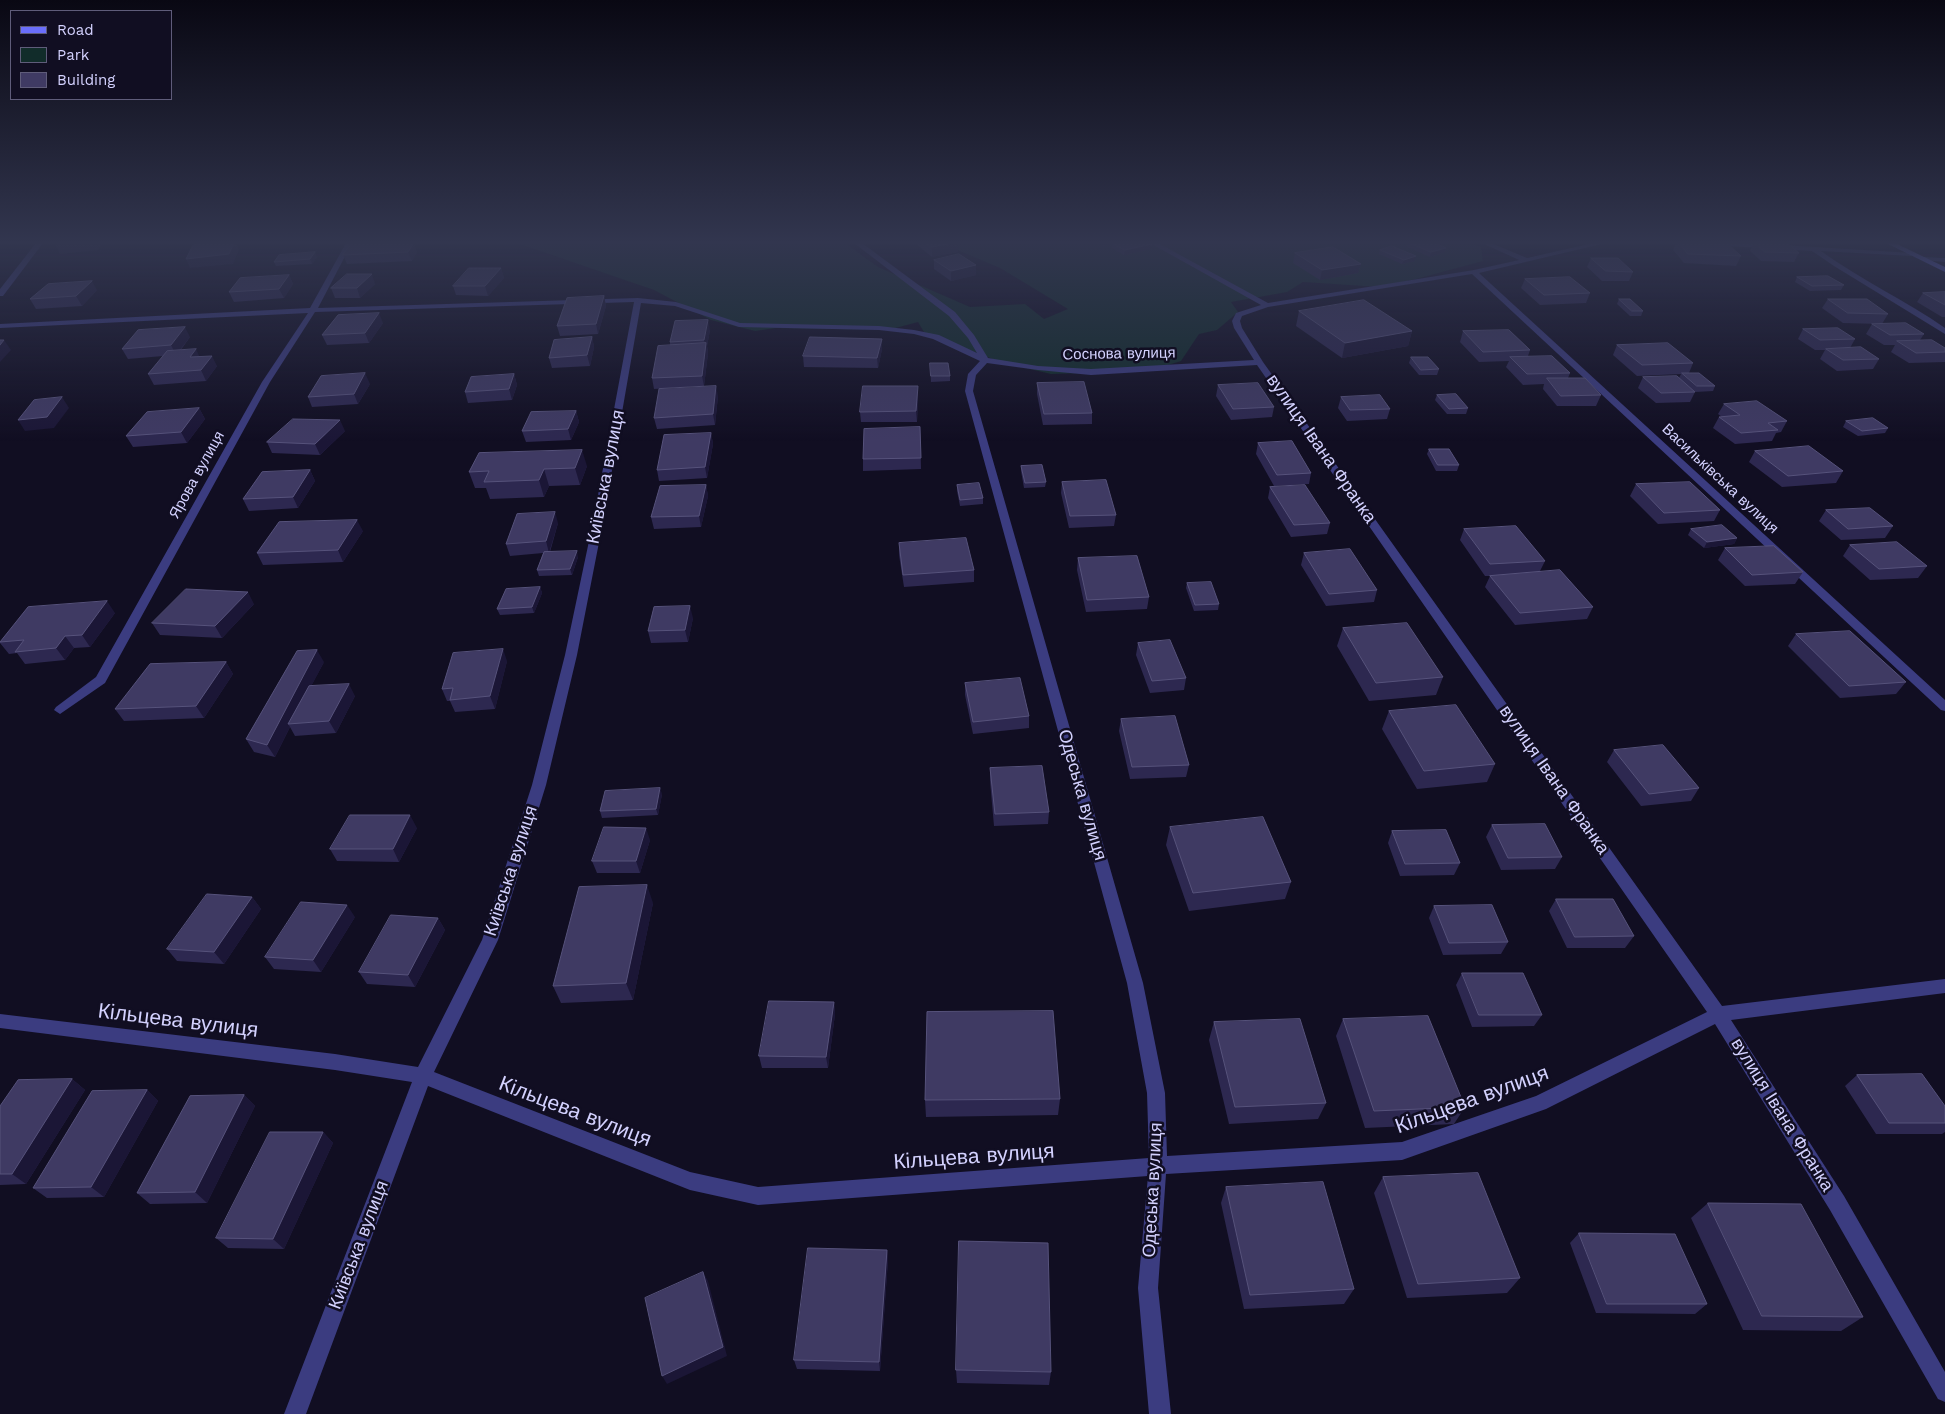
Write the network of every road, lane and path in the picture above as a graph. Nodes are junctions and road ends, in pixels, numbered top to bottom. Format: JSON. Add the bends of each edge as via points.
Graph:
{"nodes":[{"id":1,"x":346,"y":309,"type":"edge"},
{"id":2,"x":636,"y":309,"type":"edge"},
{"id":3,"x":691,"y":309,"type":"edge"},
{"id":4,"x":945,"y":309,"type":"edge"},
{"id":5,"x":1256,"y":309,"type":"edge"},
{"id":6,"x":1514,"y":309,"type":"edge"},
{"id":7,"x":1911,"y":309,"type":"edge"},
{"id":8,"x":313,"y":310,"type":"junction"},
{"id":9,"x":0,"y":326,"type":"edge"},
{"id":10,"x":1945,"y":332,"type":"edge"},
{"id":11,"x":985,"y":360,"type":"junction"},
{"id":12,"x":1259,"y":362,"type":"junction"},
{"id":13,"x":1945,"y":707,"type":"edge"},
{"id":14,"x":60,"y":710,"type":"dead end"},
{"id":15,"x":1945,"y":986,"type":"edge"},
{"id":16,"x":1718,"y":1014,"type":"junction"},
{"id":17,"x":0,"y":1021,"type":"edge"},
{"id":18,"x":423,"y":1076,"type":"junction"},
{"id":19,"x":1158,"y":1166,"type":"junction"},
{"id":20,"x":1945,"y":1392,"type":"edge"},
{"id":21,"x":295,"y":1414,"type":"edge"},
{"id":22,"x":1160,"y":1414,"type":"edge"}],
"edges":[{"from":1,"to":8,"type":"street","name":"Соснова вулиця"},
{"from":2,"to":18,"type":"street","name":"Київська вулиця","via":[[571,655],[539,785],[490,940]]},
{"from":3,"to":11,"type":"street","name":"Соснова вулиця","via":[[739,325],[879,328],[914,332],[936,337]]},
{"from":4,"to":11,"type":"street","via":[[971,337]]},
{"from":5,"to":12,"type":"street","name":"вулиця Івана Франка","via":[[1239,315],[1236,320]]},
{"from":6,"to":13,"type":"street","name":"Васильківська вулиця"},
{"from":7,"to":10,"type":"street"},
{"from":8,"to":9,"type":"street","name":"Соснова вулиця"},
{"from":8,"to":14,"type":"street","name":"Ярова вулиця","via":[[266,382],[101,680]]},
{"from":11,"to":12,"type":"street","name":"Соснова вулиця","via":[[1091,372]]},
{"from":11,"to":19,"type":"street","name":"Одеська вулиця","via":[[972,374],[969,391],[1135,983],[1156,1093]]},
{"from":12,"to":16,"type":"street","name":"вулиця Івана Франка"},
{"from":15,"to":16,"type":"street","name":"Кільцева вулиця"},
{"from":16,"to":19,"type":"street","name":"Кільцева вулиця","via":[[1540,1103],[1402,1151]]},
{"from":16,"to":20,"type":"street","name":"вулиця Івана Франка","via":[[1837,1203]]},
{"from":17,"to":18,"type":"street","name":"Кільцева вулиця","via":[[335,1062]]},
{"from":18,"to":19,"type":"street","name":"Кільцева вулиця","via":[[690,1181],[758,1196]]},
{"from":18,"to":21,"type":"street","name":"Київська вулиця"},
{"from":19,"to":22,"type":"street","name":"Одеська вулиця","via":[[1148,1288]]}]}
